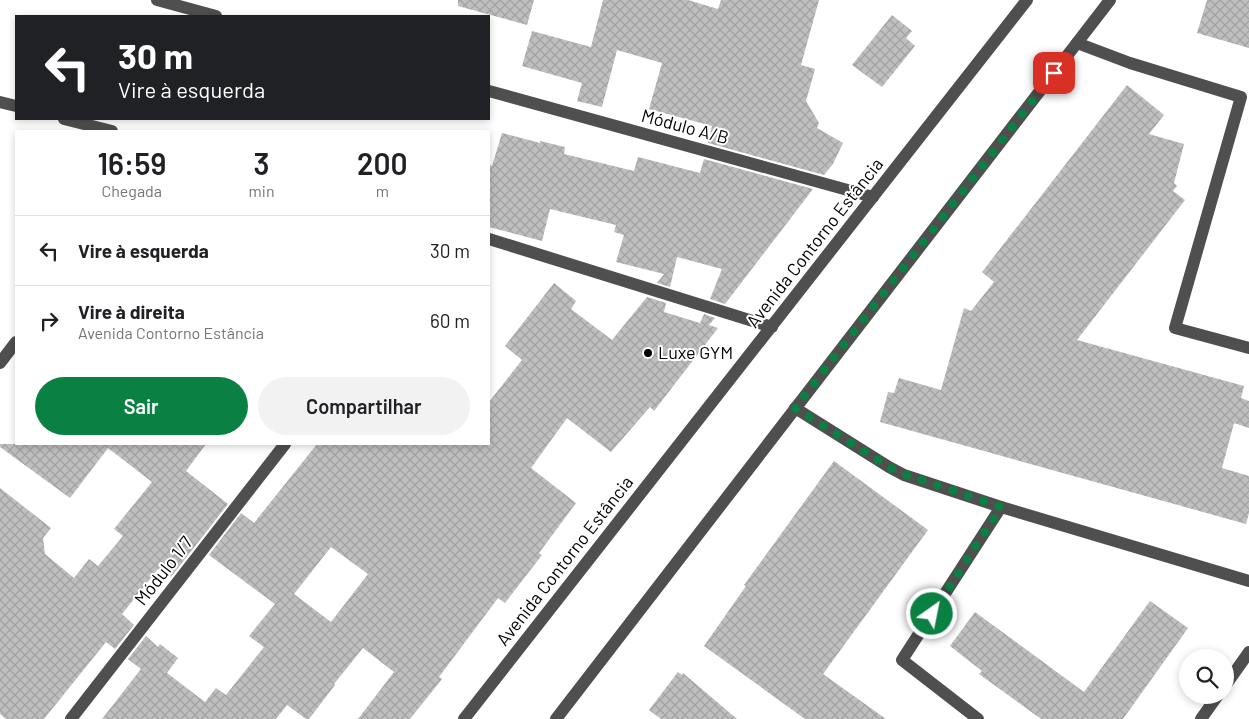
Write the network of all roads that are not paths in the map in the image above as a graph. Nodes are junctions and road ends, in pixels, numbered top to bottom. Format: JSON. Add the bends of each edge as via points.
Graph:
{"nodes":[{"id":1,"x":157,"y":0,"type":"edge"},
{"id":2,"x":1027,"y":0,"type":"edge"},
{"id":3,"x":1110,"y":0,"type":"edge"},
{"id":4,"x":212,"y":15,"type":"edge"},
{"id":5,"x":1077,"y":43,"type":"junction"},
{"id":6,"x":490,"y":91,"type":"edge"},
{"id":7,"x":1245,"y":98,"type":"edge"},
{"id":8,"x":0,"y":102,"type":"edge"},
{"id":9,"x":15,"y":106,"type":"edge"},
{"id":10,"x":68,"y":120,"type":"edge"},
{"id":11,"x":108,"y":130,"type":"edge"},
{"id":12,"x":873,"y":197,"type":"junction"},
{"id":13,"x":490,"y":238,"type":"edge"},
{"id":14,"x":772,"y":327,"type":"junction"},
{"id":15,"x":15,"y":343,"type":"edge"},
{"id":16,"x":1249,"y":348,"type":"edge"},
{"id":17,"x":0,"y":363,"type":"edge"},
{"id":18,"x":795,"y":408,"type":"junction"},
{"id":19,"x":284,"y":445,"type":"edge"},
{"id":20,"x":1001,"y":507,"type":"junction"},
{"id":21,"x":1249,"y":581,"type":"edge"},
{"id":22,"x":1249,"y":652,"type":"edge"},
{"id":23,"x":1234,"y":673,"type":"edge"},
{"id":24,"x":1212,"y":704,"type":"edge"},
{"id":25,"x":71,"y":719,"type":"edge"},
{"id":26,"x":464,"y":719,"type":"edge"},
{"id":27,"x":556,"y":719,"type":"edge"},
{"id":28,"x":978,"y":719,"type":"edge"},
{"id":29,"x":1201,"y":719,"type":"edge"}],
"edges":[{"from":1,"to":4,"type":"street"},
{"from":2,"to":12,"type":"street","name":"Avenida Contorno Estância"},
{"from":3,"to":5,"type":"street"},
{"from":5,"to":7,"type":"street","via":[[1130,64]]},
{"from":5,"to":18,"type":"street"},
{"from":6,"to":12,"type":"street","name":"Módulo A/B"},
{"from":7,"to":16,"type":"street","via":[[1175,328]]},
{"from":8,"to":9,"type":"street"},
{"from":10,"to":11,"type":"street"},
{"from":12,"to":14,"type":"street","name":"Avenida Contorno Estância"},
{"from":13,"to":14,"type":"street"},
{"from":14,"to":26,"type":"street","name":"Avenida Contorno Estância"},
{"from":15,"to":17,"type":"street"},
{"from":18,"to":20,"type":"street","via":[[889,467]]},
{"from":18,"to":27,"type":"street"},
{"from":19,"to":25,"type":"street","name":"Módulo 1/7"},
{"from":20,"to":21,"type":"street"},
{"from":20,"to":28,"type":"street","via":[[902,660]]},
{"from":22,"to":23,"type":"street"},
{"from":24,"to":29,"type":"street"}]}
